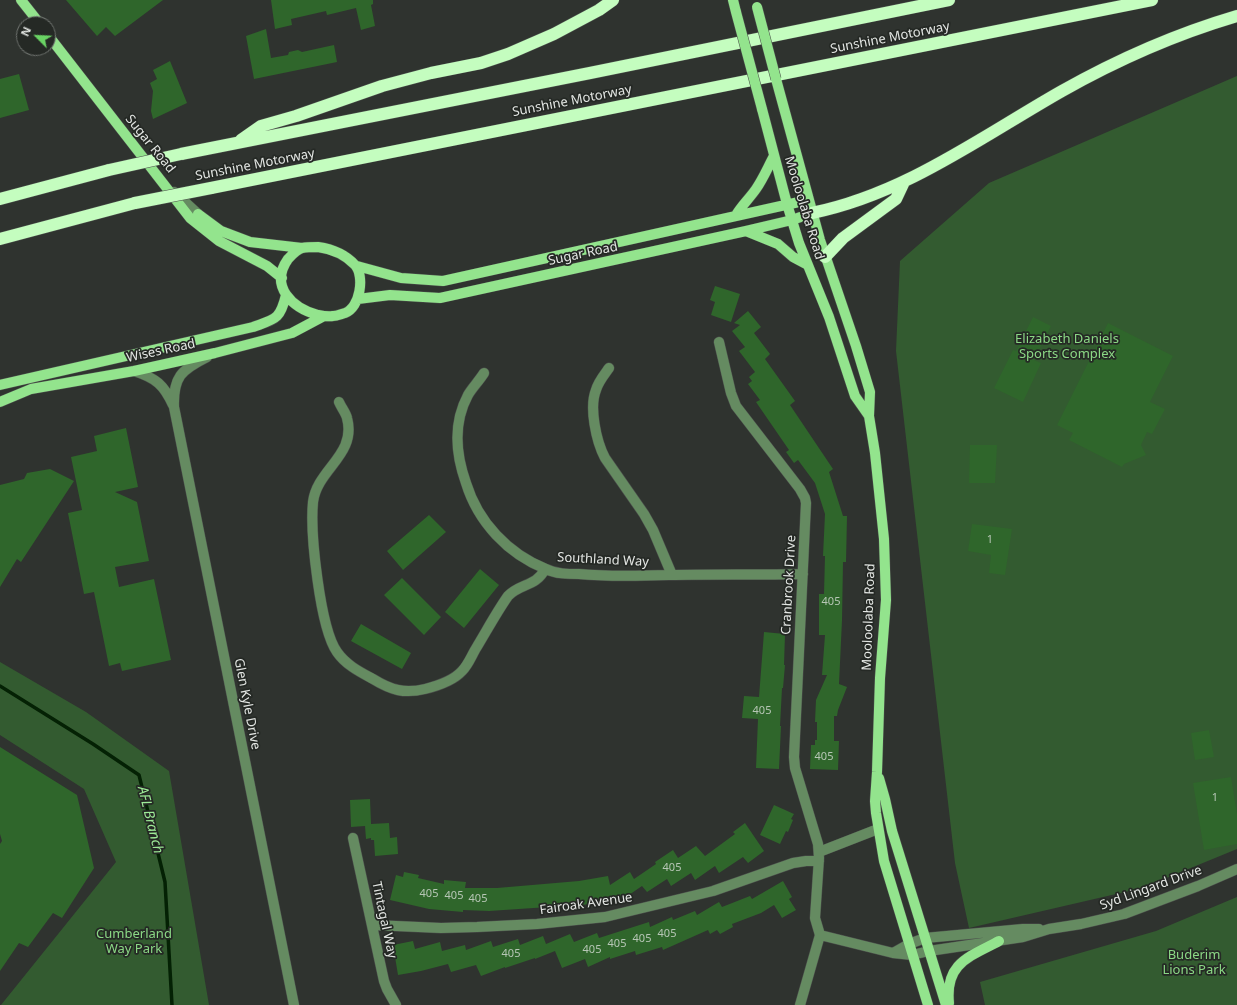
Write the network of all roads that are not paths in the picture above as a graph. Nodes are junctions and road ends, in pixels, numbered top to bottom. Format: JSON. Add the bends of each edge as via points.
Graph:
{"nodes":[{"id":1,"x":21,"y":0,"type":"edge"},
{"id":2,"x":613,"y":0,"type":"edge"},
{"id":3,"x":733,"y":0,"type":"edge"},
{"id":4,"x":949,"y":0,"type":"edge"},
{"id":5,"x":1152,"y":0,"type":"edge"},
{"id":6,"x":756,"y":3,"type":"edge"},
{"id":7,"x":34,"y":16,"type":"edge"},
{"id":8,"x":1237,"y":16,"type":"edge"},
{"id":9,"x":56,"y":45,"type":"edge"},
{"id":10,"x":236,"y":143,"type":"junction"},
{"id":11,"x":774,"y":156,"type":"junction"},
{"id":12,"x":162,"y":181,"type":"junction"},
{"id":13,"x":904,"y":182,"type":"junction"},
{"id":14,"x":0,"y":199,"type":"edge"},
{"id":15,"x":808,"y":200,"type":"junction"},
{"id":16,"x":787,"y":204,"type":"junction"},
{"id":17,"x":812,"y":213,"type":"junction"},
{"id":18,"x":198,"y":214,"type":"joint"},
{"id":19,"x":736,"y":215,"type":"junction"},
{"id":20,"x":792,"y":220,"type":"junction"},
{"id":21,"x":746,"y":231,"type":"junction"},
{"id":22,"x":0,"y":239,"type":"edge"},
{"id":23,"x":302,"y":248,"type":"junction"},
{"id":24,"x":825,"y":257,"type":"junction"},
{"id":25,"x":808,"y":265,"type":"junction"},
{"id":26,"x":357,"y":266,"type":"junction"},
{"id":27,"x":282,"y":278,"type":"junction"},
{"id":28,"x":286,"y":295,"type":"junction"},
{"id":29,"x":358,"y":299,"type":"junction"},
{"id":30,"x":324,"y":316,"type":"junction"},
{"id":31,"x":719,"y":342,"type":"dead end"},
{"id":32,"x":215,"y":353,"type":"junction"},
{"id":33,"x":609,"y":368,"type":"dead end"},
{"id":34,"x":134,"y":371,"type":"junction"},
{"id":35,"x":484,"y":373,"type":"dead end"},
{"id":36,"x":0,"y":385,"type":"edge"},
{"id":37,"x":0,"y":402,"type":"edge"},
{"id":38,"x":339,"y":402,"type":"dead end"},
{"id":39,"x":174,"y":407,"type":"junction"},
{"id":40,"x":869,"y":416,"type":"junction"},
{"id":41,"x":545,"y":569,"type":"junction"},
{"id":42,"x":803,"y":574,"type":"junction"},
{"id":43,"x":672,"y":575,"type":"junction"},
{"id":44,"x":877,"y":772,"type":"junction"},
{"id":45,"x":878,"y":829,"type":"junction"},
{"id":46,"x":353,"y":838,"type":"dead end"},
{"id":47,"x":819,"y":856,"type":"junction"},
{"id":48,"x":1237,"y":869,"type":"edge"},
{"id":49,"x":373,"y":926,"type":"junction"},
{"id":50,"x":1049,"y":929,"type":"junction"},
{"id":51,"x":820,"y":935,"type":"junction"},
{"id":52,"x":925,"y":938,"type":"junction"},
{"id":53,"x":999,"y":941,"type":"junction"},
{"id":54,"x":909,"y":944,"type":"junction"},
{"id":55,"x":929,"y":950,"type":"junction"},
{"id":56,"x":893,"y":953,"type":"junction"},
{"id":57,"x":912,"y":956,"type":"junction"},
{"id":58,"x":294,"y":1005,"type":"edge"},
{"id":59,"x":396,"y":1005,"type":"edge"},
{"id":60,"x":800,"y":1005,"type":"edge"},
{"id":61,"x":928,"y":1005,"type":"edge"},
{"id":62,"x":946,"y":1005,"type":"edge"},
{"id":63,"x":949,"y":1005,"type":"edge"}],
"edges":[{"from":1,"to":7,"type":"main road"},
{"from":2,"to":10,"type":"highway","via":[[554,34],[508,54],[481,63],[382,86],[261,126]]},
{"from":3,"to":11,"type":"main road","name":"Mooloolaba Road","bridge":true},
{"from":4,"to":10,"type":"highway","name":"Sunshine Motorway"},
{"from":5,"to":22,"type":"highway","name":"Sunshine Motorway","bridge":true,"via":[[135,203]]},
{"from":6,"to":15,"type":"main road","name":"Mooloolaba Road","bridge":true},
{"from":8,"to":13,"type":"highway","via":[[1180,35],[1110,66]]},
{"from":9,"to":12,"type":"main road","name":"Sugar Road"},
{"from":10,"to":14,"type":"highway","name":"Sunshine Motorway","bridge":true,"via":[[109,170]]},
{"from":11,"to":16,"type":"main road","name":"Mooloolaba Road"},
{"from":11,"to":19,"type":"main road","via":[[756,188]]},
{"from":12,"to":18,"type":"street","name":"Sugar Road"},
{"from":12,"to":27,"type":"main road","via":[[190,218],[219,240],[267,266]]},
{"from":13,"to":17,"type":"highway","via":[[857,201]]},
{"from":13,"to":24,"type":"highway","via":[[896,199],[843,238]]},
{"from":15,"to":16,"type":"main road","name":"Sugar Road"},
{"from":15,"to":17,"type":"main road","name":"Mooloolaba Road"},
{"from":16,"to":19,"type":"main road","name":"Sugar Road"},
{"from":16,"to":20,"type":"main road","name":"Mooloolaba Road"},
{"from":17,"to":20,"type":"main road","name":"Sugar Road"},
{"from":17,"to":24,"type":"main road","name":"Mooloolaba Road"},
{"from":18,"to":23,"type":"main road","name":"Sugar Road","via":[[221,231],[250,242]]},
{"from":19,"to":26,"type":"main road","name":"Sugar Road","via":[[443,281],[401,278]]},
{"from":20,"to":21,"type":"main road","name":"Sugar Road"},
{"from":20,"to":25,"type":"main road","name":"Mooloolaba Road"},
{"from":21,"to":25,"type":"main road","via":[[778,244],[793,257]]},
{"from":21,"to":29,"type":"main road","name":"Sugar Road","via":[[440,298],[390,295]]},
{"from":23,"to":26,"type":"main road","via":[[330,249],[346,256]]},
{"from":23,"to":27,"type":"main road","via":[[292,254],[284,265]]},
{"from":24,"to":40,"type":"main road","name":"Mooloolaba Road","via":[[870,392]]},
{"from":25,"to":40,"type":"main road","name":"Mooloolaba Road","via":[[829,317],[855,396]]},
{"from":26,"to":29,"type":"main road","via":[[361,282]]},
{"from":27,"to":28,"type":"main road"},
{"from":28,"to":30,"type":"main road","via":[[295,305]]},
{"from":28,"to":36,"type":"main road","name":"Wises Road","via":[[283,308],[274,320],[253,327]]},
{"from":29,"to":30,"type":"main road","via":[[348,312]]},
{"from":30,"to":32,"type":"main road","name":"Wises Road","via":[[292,332]]},
{"from":31,"to":42,"type":"street","name":"Cranbrook Drive","via":[[736,406],[805,498]]},
{"from":32,"to":34,"type":"main road","name":"Wises Road"},
{"from":32,"to":39,"type":"street","via":[[190,365],[180,375],[174,395]]},
{"from":33,"to":43,"type":"street","via":[[593,397],[600,448],[644,514]]},
{"from":34,"to":37,"type":"main road","name":"Wises Road","via":[[31,389]]},
{"from":34,"to":39,"type":"street","via":[[145,374],[163,386]]},
{"from":35,"to":41,"type":"street","name":"Southland Way","via":[[468,395],[460,415],[457,435],[462,473],[469,494],[495,534],[512,549]]},
{"from":38,"to":41,"type":"street","via":[[347,418],[346,445],[344,452],[318,485],[313,511],[316,566],[326,626],[334,648],[348,664],[385,687],[398,690],[421,690],[446,682],[462,671],[510,594],[538,580]]},
{"from":39,"to":58,"type":"street","name":"Glen Kyle Drive"},
{"from":40,"to":44,"type":"main road","name":"Mooloolaba Road","via":[[884,539],[886,600]]},
{"from":41,"to":43,"type":"street","name":"Southland Way","via":[[559,573],[597,576]]},
{"from":42,"to":43,"type":"street","name":"Southland Way"},
{"from":42,"to":47,"type":"street","name":"Cranbrook Drive","via":[[794,762]]},
{"from":44,"to":45,"type":"main road","name":"Mooloolaba Road","via":[[875,801]]},
{"from":44,"to":52,"type":"main road","name":"Mooloolaba Road"},
{"from":45,"to":47,"type":"street","name":"Fairoak Avenue"},
{"from":45,"to":54,"type":"main road","name":"Mooloolaba Road","via":[[884,861]]},
{"from":46,"to":49,"type":"street","name":"Tintagal Way"},
{"from":47,"to":49,"type":"street","name":"Fairoak Avenue","via":[[713,891],[605,917],[477,927]]},
{"from":47,"to":51,"type":"street","via":[[815,918]]},
{"from":48,"to":50,"type":"street","name":"Syd Lingard Drive","via":[[1124,914]]},
{"from":49,"to":59,"type":"street","name":"Tintagal Way","via":[[384,981]]},
{"from":50,"to":52,"type":"street","name":"Syd Lingard Drive"},
{"from":50,"to":53,"type":"street","name":"Syd Lingard Drive"},
{"from":51,"to":56,"type":"street"},
{"from":51,"to":60,"type":"street"},
{"from":52,"to":54,"type":"street","name":"Syd Lingard Drive"},
{"from":52,"to":55,"type":"main road","name":"Mooloolaba Road"},
{"from":53,"to":55,"type":"street","name":"Syd Lingard Drive"},
{"from":53,"to":63,"type":"main road","via":[[965,959],[954,970],[948,993]]},
{"from":54,"to":56,"type":"street","name":"Syd Lingard Drive"},
{"from":54,"to":57,"type":"main road","name":"Mooloolaba Road"},
{"from":55,"to":57,"type":"street","name":"Syd Lingard Drive"},
{"from":55,"to":62,"type":"main road","name":"Mooloolaba Road"},
{"from":56,"to":57,"type":"street"},
{"from":57,"to":61,"type":"main road","name":"Mooloolaba Road"}]}
